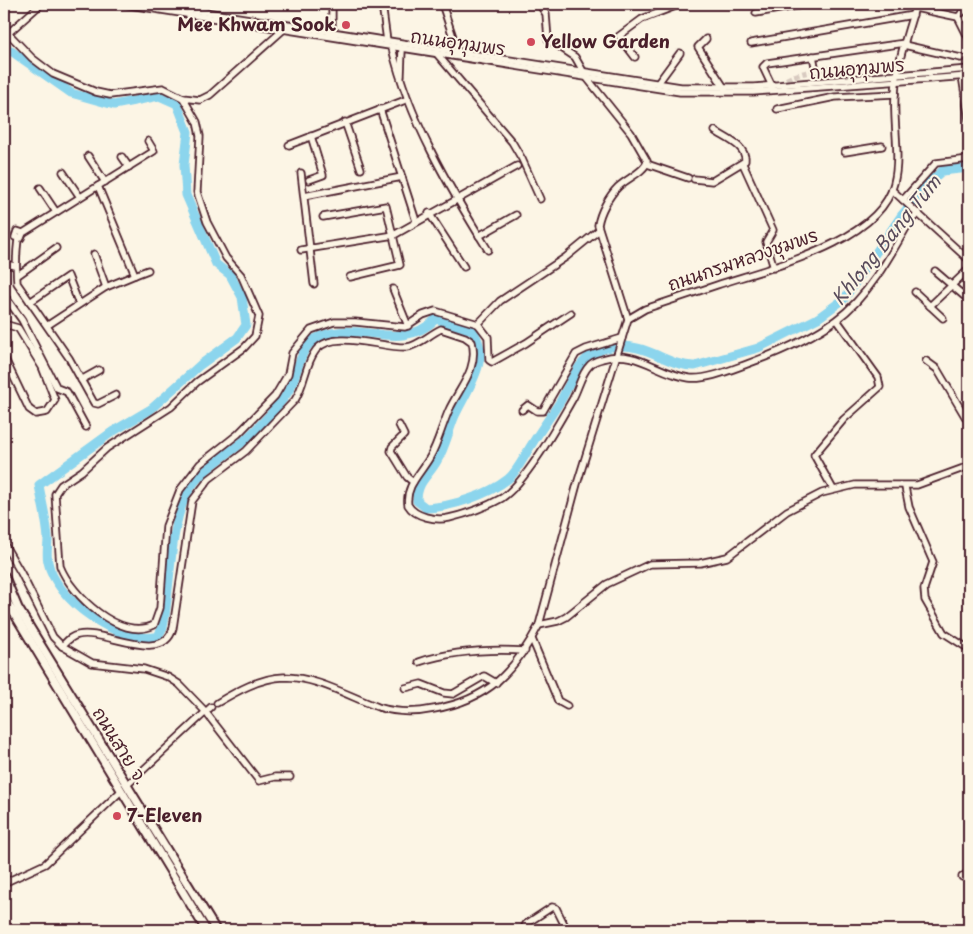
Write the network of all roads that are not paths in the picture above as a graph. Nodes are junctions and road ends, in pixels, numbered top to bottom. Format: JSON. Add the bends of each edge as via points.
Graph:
{"nodes":[{"id":1,"x":41,"y":4,"type":"edge"},
{"id":2,"x":123,"y":4,"type":"edge"},
{"id":3,"x":156,"y":4,"type":"edge"},
{"id":4,"x":332,"y":4,"type":"edge"},
{"id":5,"x":382,"y":4,"type":"edge"},
{"id":6,"x":442,"y":4,"type":"edge"},
{"id":7,"x":681,"y":4,"type":"edge"},
{"id":8,"x":808,"y":4,"type":"edge"},
{"id":9,"x":541,"y":5,"type":"edge"},
{"id":10,"x":797,"y":5,"type":"edge"},
{"id":11,"x":969,"y":5,"type":"edge"},
{"id":12,"x":915,"y":6,"type":"edge"},
{"id":13,"x":756,"y":13,"type":"dead end"},
{"id":14,"x":913,"y":15,"type":"junction"},
{"id":15,"x":958,"y":17,"type":"junction"},
{"id":16,"x":283,"y":30,"type":"junction"},
{"id":17,"x":332,"y":33,"type":"junction"},
{"id":18,"x":5,"y":36,"type":"edge"},
{"id":19,"x":969,"y":38,"type":"edge"},
{"id":20,"x":706,"y":39,"type":"dead end"},
{"id":21,"x":386,"y":41,"type":"junction"},
{"id":22,"x":751,"y":44,"type":"dead end"},
{"id":23,"x":904,"y":44,"type":"junction"},
{"id":24,"x":392,"y":48,"type":"junction"},
{"id":25,"x":402,"y":50,"type":"junction"},
{"id":26,"x":458,"y":52,"type":"junction"},
{"id":27,"x":680,"y":53,"type":"dead end"},
{"id":28,"x":437,"y":54,"type":"junction"},
{"id":29,"x":813,"y":56,"type":"junction"},
{"id":30,"x":635,"y":57,"type":"dead end"},
{"id":31,"x":961,"y":58,"type":"dead end"},
{"id":32,"x":969,"y":70,"type":"edge"},
{"id":33,"x":816,"y":71,"type":"dead end"},
{"id":34,"x":583,"y":72,"type":"junction"},
{"id":35,"x":401,"y":76,"type":"junction"},
{"id":36,"x":962,"y":76,"type":"junction"},
{"id":37,"x":969,"y":76,"type":"edge"},
{"id":38,"x":897,"y":77,"type":"junction"},
{"id":39,"x":587,"y":78,"type":"junction"},
{"id":40,"x":658,"y":83,"type":"junction"},
{"id":41,"x":772,"y":86,"type":"junction"},
{"id":42,"x":725,"y":89,"type":"junction"},
{"id":43,"x":895,"y":94,"type":"junction"},
{"id":44,"x":183,"y":98,"type":"junction"},
{"id":45,"x":408,"y":99,"type":"junction"},
{"id":46,"x":380,"y":109,"type":"junction"},
{"id":47,"x":777,"y":109,"type":"dead end"},
{"id":48,"x":969,"y":120,"type":"edge"},
{"id":49,"x":345,"y":122,"type":"junction"},
{"id":50,"x":715,"y":132,"type":"dead end"},
{"id":51,"x":311,"y":136,"type":"junction"},
{"id":52,"x":148,"y":141,"type":"dead end"},
{"id":53,"x":289,"y":145,"type":"dead end"},
{"id":54,"x":895,"y":145,"type":"junction"},
{"id":55,"x":845,"y":152,"type":"dead end"},
{"id":56,"x":88,"y":156,"type":"dead end"},
{"id":57,"x":122,"y":157,"type":"dead end"},
{"id":58,"x":969,"y":159,"type":"edge"},
{"id":59,"x":647,"y":164,"type":"junction"},
{"id":60,"x":743,"y":164,"type":"junction"},
{"id":61,"x":517,"y":166,"type":"dead end"},
{"id":62,"x":129,"y":167,"type":"junction"},
{"id":63,"x":361,"y":169,"type":"dead end"},
{"id":64,"x":63,"y":172,"type":"dead end"},
{"id":65,"x":301,"y":173,"type":"dead end"},
{"id":66,"x":402,"y":177,"type":"junction"},
{"id":67,"x":308,"y":180,"type":"dead end"},
{"id":68,"x":105,"y":182,"type":"junction"},
{"id":69,"x":98,"y":186,"type":"junction"},
{"id":70,"x":40,"y":188,"type":"dead end"},
{"id":71,"x":892,"y":190,"type":"junction"},
{"id":72,"x":304,"y":196,"type":"junction"},
{"id":73,"x":80,"y":197,"type":"junction"},
{"id":74,"x":456,"y":199,"type":"junction"},
{"id":75,"x":540,"y":199,"type":"dead end"},
{"id":76,"x":904,"y":200,"type":"junction"},
{"id":77,"x":56,"y":212,"type":"junction"},
{"id":78,"x":918,"y":212,"type":"junction"},
{"id":79,"x":429,"y":214,"type":"junction"},
{"id":80,"x":516,"y":215,"type":"dead end"},
{"id":81,"x":323,"y":217,"type":"dead end"},
{"id":82,"x":416,"y":221,"type":"junction"},
{"id":83,"x":599,"y":230,"type":"junction"},
{"id":84,"x":11,"y":234,"type":"edge"},
{"id":85,"x":394,"y":235,"type":"junction"},
{"id":86,"x":479,"y":236,"type":"junction"},
{"id":87,"x":56,"y":248,"type":"dead end"},
{"id":88,"x":310,"y":249,"type":"junction"},
{"id":89,"x":301,"y":250,"type":"dead end"},
{"id":90,"x":488,"y":250,"type":"dead end"},
{"id":91,"x":94,"y":254,"type":"dead end"},
{"id":92,"x":969,"y":260,"type":"edge"},
{"id":93,"x":4,"y":264,"type":"edge"},
{"id":94,"x":15,"y":266,"type":"junction"},
{"id":95,"x":464,"y":267,"type":"dead end"},
{"id":96,"x":774,"y":268,"type":"junction"},
{"id":97,"x":969,"y":269,"type":"edge"},
{"id":98,"x":148,"y":270,"type":"dead end"},
{"id":99,"x":935,"y":271,"type":"dead end"},
{"id":100,"x":18,"y":275,"type":"junction"},
{"id":101,"x":135,"y":275,"type":"junction"},
{"id":102,"x":350,"y":277,"type":"dead end"},
{"id":103,"x":314,"y":284,"type":"dead end"},
{"id":104,"x":952,"y":285,"type":"junction"},
{"id":105,"x":106,"y":287,"type":"junction"},
{"id":106,"x":392,"y":289,"type":"dead end"},
{"id":107,"x":915,"y":292,"type":"dead end"},
{"id":108,"x":4,"y":295,"type":"edge"},
{"id":109,"x":964,"y":296,"type":"dead end"},
{"id":110,"x":30,"y":302,"type":"junction"},
{"id":111,"x":79,"y":304,"type":"junction"},
{"id":112,"x":930,"y":306,"type":"junction"},
{"id":113,"x":571,"y":313,"type":"dead end"},
{"id":114,"x":943,"y":318,"type":"dead end"},
{"id":115,"x":628,"y":319,"type":"junction"},
{"id":116,"x":837,"y":320,"type":"junction"},
{"id":117,"x":4,"y":324,"type":"edge"},
{"id":118,"x":478,"y":324,"type":"junction"},
{"id":119,"x":48,"y":325,"type":"junction"},
{"id":120,"x":408,"y":326,"type":"junction"},
{"id":121,"x":622,"y":339,"type":"junction"},
{"id":122,"x":618,"y":353,"type":"junction"},
{"id":123,"x":4,"y":358,"type":"edge"},
{"id":124,"x":926,"y":361,"type":"dead end"},
{"id":125,"x":99,"y":370,"type":"dead end"},
{"id":126,"x":81,"y":380,"type":"junction"},
{"id":127,"x":116,"y":394,"type":"dead end"},
{"id":128,"x":522,"y":410,"type":"dead end"},
{"id":129,"x":969,"y":420,"type":"edge"},
{"id":130,"x":399,"y":425,"type":"dead end"},
{"id":131,"x":86,"y":427,"type":"dead end"},
{"id":132,"x":969,"y":466,"type":"edge"},
{"id":133,"x":413,"y":482,"type":"junction"},
{"id":134,"x":905,"y":487,"type":"junction"},
{"id":135,"x":833,"y":489,"type":"junction"},
{"id":136,"x":4,"y":544,"type":"edge"},
{"id":137,"x":4,"y":575,"type":"edge"},
{"id":138,"x":4,"y":597,"type":"edge"},
{"id":139,"x":539,"y":626,"type":"junction"},
{"id":140,"x":532,"y":640,"type":"junction"},
{"id":141,"x":62,"y":646,"type":"junction"},
{"id":142,"x":969,"y":649,"type":"edge"},
{"id":143,"x":525,"y":651,"type":"junction"},
{"id":144,"x":419,"y":662,"type":"dead end"},
{"id":145,"x":496,"y":684,"type":"junction"},
{"id":146,"x":405,"y":688,"type":"dead end"},
{"id":147,"x":218,"y":703,"type":"dead end"},
{"id":148,"x":567,"y":706,"type":"dead end"},
{"id":149,"x":211,"y":707,"type":"dead end"},
{"id":150,"x":204,"y":710,"type":"junction"},
{"id":151,"x":290,"y":777,"type":"dead end"},
{"id":152,"x":127,"y":786,"type":"junction"},
{"id":153,"x":121,"y":791,"type":"junction"},
{"id":154,"x":969,"y":872,"type":"edge"},
{"id":155,"x":962,"y":877,"type":"dead end"},
{"id":156,"x":4,"y":883,"type":"edge"},
{"id":157,"x":206,"y":930,"type":"edge"},
{"id":158,"x":216,"y":930,"type":"edge"},
{"id":159,"x":523,"y":930,"type":"edge"},
{"id":160,"x":567,"y":930,"type":"edge"}],
"edges":[{"from":1,"to":18,"type":"street"},
{"from":2,"to":16,"type":"street","name":"ถนนอุทุมพร"},
{"from":3,"to":17,"type":"street","name":"ถนนอุทุมพร"},
{"from":4,"to":17,"type":"street"},
{"from":5,"to":21,"type":"street"},
{"from":6,"to":26,"type":"street"},
{"from":7,"to":30,"type":"street","via":[[642,20],[619,36]]},
{"from":8,"to":10,"type":"street"},
{"from":9,"to":34,"type":"street","via":[[547,18],[548,39],[572,54]]},
{"from":10,"to":13,"type":"street"},
{"from":11,"to":15,"type":"street"},
{"from":12,"to":14,"type":"street","name":"ถนนกรมหลวงชุมพร"},
{"from":12,"to":15,"type":"street"},
{"from":14,"to":22,"type":"street"},
{"from":14,"to":23,"type":"street","name":"ถนนกรมหลวงชุมพร"},
{"from":15,"to":19,"type":"street"},
{"from":16,"to":24,"type":"street","name":"ถนนอุทุมพร"},
{"from":16,"to":44,"type":"street","via":[[210,95],[200,100]]},
{"from":17,"to":21,"type":"street","name":"ถนนอุทุมพร"},
{"from":18,"to":44,"type":"street","via":[[53,74],[96,92],[110,95],[163,88]]},
{"from":20,"to":42,"type":"street","via":[[698,47]]},
{"from":21,"to":26,"type":"street","name":"ถนนอุทุมพร"},
{"from":23,"to":29,"type":"street"},
{"from":23,"to":31,"type":"street"},
{"from":23,"to":38,"type":"street","name":"ถนนกรมหลวงชุมพร"},
{"from":24,"to":25,"type":"street","name":"ถนนอุทุมพร"},
{"from":24,"to":35,"type":"street"},
{"from":25,"to":28,"type":"street","name":"ถนนอุทุมพร"},
{"from":25,"to":35,"type":"street"},
{"from":26,"to":34,"type":"street","name":"ถนนอุทุมพร"},
{"from":27,"to":40,"type":"street"},
{"from":28,"to":39,"type":"street","name":"ถนนอุทุมพร"},
{"from":28,"to":75,"type":"street","via":[[512,142]]},
{"from":29,"to":33,"type":"street"},
{"from":29,"to":41,"type":"street","via":[[764,65]]},
{"from":32,"to":38,"type":"street","name":"ถนนอุทุมพร"},
{"from":34,"to":39,"type":"street"},
{"from":34,"to":40,"type":"street","name":"ถนนอุทุมพร"},
{"from":35,"to":45,"type":"street"},
{"from":36,"to":37,"type":"street","name":"ถนนอุทุมพร"},
{"from":36,"to":38,"type":"street","name":"ถนนอุทุมพร"},
{"from":36,"to":48,"type":"street"},
{"from":38,"to":39,"type":"street","name":"ถนนอุทุมพร","via":[[720,94],[680,92]]},
{"from":38,"to":41,"type":"street","name":"ถนนอุทุมพร"},
{"from":38,"to":43,"type":"street","name":"ถนนกรมหลวงชุมพร"},
{"from":39,"to":59,"type":"street","via":[[632,133]]},
{"from":40,"to":42,"type":"street","name":"ถนนอุทุมพร"},
{"from":41,"to":42,"type":"street","name":"ถนนอุทุมพร"},
{"from":43,"to":47,"type":"street","via":[[835,97]]},
{"from":43,"to":54,"type":"street","name":"ถนนกรมหลวงชุมพร"},
{"from":44,"to":120,"type":"street","via":[[197,122],[200,136],[196,192],[226,258],[252,295],[259,316],[255,336],[171,407],[107,448],[57,489],[54,501],[60,566],[75,590],[118,625],[147,629],[154,625],[160,608],[166,526],[180,490],[200,464],[245,428],[275,396],[288,374],[292,353],[300,341],[311,330],[334,322]]},
{"from":45,"to":46,"type":"street"},
{"from":45,"to":74,"type":"street"},
{"from":46,"to":49,"type":"street"},
{"from":46,"to":66,"type":"street"},
{"from":49,"to":51,"type":"street"},
{"from":49,"to":63,"type":"street"},
{"from":50,"to":60,"type":"street","via":[[740,147],[746,157]]},
{"from":51,"to":53,"type":"street"},
{"from":51,"to":67,"type":"street","via":[[323,175]]},
{"from":52,"to":62,"type":"street","via":[[154,151]]},
{"from":54,"to":55,"type":"street"},
{"from":54,"to":71,"type":"street","name":"ถนนกรมหลวงชุมพร"},
{"from":56,"to":68,"type":"street"},
{"from":57,"to":62,"type":"street"},
{"from":58,"to":76,"type":"street","via":[[936,163]]},
{"from":59,"to":60,"type":"street","via":[[712,181]]},
{"from":59,"to":83,"type":"street","via":[[615,191],[599,219]]},
{"from":60,"to":96,"type":"street","via":[[773,230],[766,242]]},
{"from":61,"to":74,"type":"street"},
{"from":62,"to":68,"type":"street"},
{"from":64,"to":73,"type":"street"},
{"from":65,"to":72,"type":"street"},
{"from":66,"to":72,"type":"street"},
{"from":66,"to":82,"type":"street"},
{"from":68,"to":69,"type":"street"},
{"from":69,"to":73,"type":"street"},
{"from":69,"to":101,"type":"street"},
{"from":70,"to":77,"type":"street"},
{"from":71,"to":76,"type":"street"},
{"from":71,"to":96,"type":"street","name":"ถนนกรมหลวงชุมพร","via":[[880,210],[848,235],[830,246]]},
{"from":72,"to":88,"type":"street"},
{"from":73,"to":77,"type":"street"},
{"from":74,"to":79,"type":"street"},
{"from":74,"to":86,"type":"street"},
{"from":76,"to":78,"type":"street"},
{"from":77,"to":84,"type":"street"},
{"from":78,"to":92,"type":"street"},
{"from":78,"to":116,"type":"street","via":[[869,285]]},
{"from":79,"to":82,"type":"street"},
{"from":79,"to":95,"type":"street"},
{"from":80,"to":86,"type":"street"},
{"from":81,"to":85,"type":"street","via":[[386,206]]},
{"from":82,"to":85,"type":"street"},
{"from":83,"to":115,"type":"street"},
{"from":83,"to":118,"type":"street","via":[[566,257],[500,301]]},
{"from":84,"to":94,"type":"street"},
{"from":85,"to":88,"type":"street"},
{"from":85,"to":102,"type":"street","via":[[400,265]]},
{"from":86,"to":90,"type":"street"},
{"from":87,"to":100,"type":"street"},
{"from":88,"to":89,"type":"street"},
{"from":88,"to":103,"type":"street"},
{"from":91,"to":105,"type":"street"},
{"from":93,"to":94,"type":"street"},
{"from":94,"to":100,"type":"street"},
{"from":96,"to":115,"type":"street","name":"ถนนกรมหลวงชุมพร","via":[[645,309]]},
{"from":97,"to":104,"type":"street"},
{"from":98,"to":101,"type":"street"},
{"from":99,"to":104,"type":"street"},
{"from":100,"to":110,"type":"street","via":[[17,283]]},
{"from":101,"to":105,"type":"street"},
{"from":104,"to":109,"type":"street"},
{"from":104,"to":112,"type":"street"},
{"from":105,"to":111,"type":"street"},
{"from":106,"to":120,"type":"street"},
{"from":107,"to":112,"type":"street"},
{"from":108,"to":131,"type":"street","via":[[22,320],[57,388],[67,392]]},
{"from":110,"to":111,"type":"street","via":[[68,276]]},
{"from":110,"to":119,"type":"street"},
{"from":111,"to":119,"type":"street"},
{"from":112,"to":114,"type":"street"},
{"from":113,"to":118,"type":"street","via":[[526,344],[492,362],[489,360],[488,337]]},
{"from":115,"to":121,"type":"street"},
{"from":116,"to":122,"type":"street","via":[[762,358],[725,372],[699,377],[675,375],[646,361]]},
{"from":116,"to":135,"type":"street","via":[[880,387],[844,419],[814,455]]},
{"from":117,"to":123,"type":"street","via":[[18,328],[42,367],[55,400],[47,412],[36,414],[30,409]]},
{"from":118,"to":120,"type":"street","via":[[435,311]]},
{"from":119,"to":126,"type":"street"},
{"from":121,"to":122,"type":"street"},
{"from":121,"to":128,"type":"street","via":[[576,354],[543,411],[528,405]]},
{"from":122,"to":133,"type":"street","via":[[588,366],[573,398],[528,468],[501,498],[445,519],[423,516],[416,514],[408,505],[407,493]]},
{"from":122,"to":139,"type":"street","via":[[577,484]]},
{"from":124,"to":129,"type":"street","via":[[936,369],[962,414]]},
{"from":125,"to":126,"type":"street"},
{"from":126,"to":127,"type":"street","via":[[96,404]]},
{"from":130,"to":133,"type":"street","via":[[404,435],[391,451]]},
{"from":132,"to":134,"type":"street","via":[[926,483]]},
{"from":133,"to":141,"type":"street","via":[[432,452],[449,410],[470,373],[472,342],[441,329],[407,347],[345,340],[321,346],[311,360],[302,390],[295,400],[246,451],[209,479],[192,501],[170,636],[161,642],[141,645],[98,634],[81,634]]},
{"from":134,"to":135,"type":"street","via":[[877,484]]},
{"from":134,"to":142,"type":"street","via":[[909,507],[933,562],[924,589],[925,600],[944,633]]},
{"from":135,"to":139,"type":"street","via":[[787,511],[727,557],[700,564],[650,564],[607,584],[558,621]]},
{"from":136,"to":141,"type":"street","via":[[53,637]]},
{"from":137,"to":152,"type":"main road","name":"ถนนสาย จ.","via":[[18,608]]},
{"from":138,"to":153,"type":"main road","name":"ถนนสาย จ."},
{"from":139,"to":140,"type":"street"},
{"from":140,"to":143,"type":"street"},
{"from":140,"to":148,"type":"street","via":[[558,701]]},
{"from":141,"to":150,"type":"street","via":[[100,665],[144,669],[168,677]]},
{"from":143,"to":144,"type":"street","via":[[484,650]]},
{"from":143,"to":145,"type":"street"},
{"from":145,"to":146,"type":"street","via":[[484,676],[453,694],[421,684]]},
{"from":145,"to":147,"type":"street","via":[[473,698],[415,713],[379,707],[305,679],[283,677],[240,689]]},
{"from":149,"to":150,"type":"street"},
{"from":150,"to":151,"type":"street","via":[[260,781]]},
{"from":150,"to":152,"type":"street"},
{"from":152,"to":153,"type":"main road"},
{"from":152,"to":158,"type":"main road","name":"ถนนสาย จ."},
{"from":153,"to":156,"type":"street","via":[[46,864]]},
{"from":153,"to":157,"type":"main road","name":"ถนนสาย จ."},
{"from":154,"to":155,"type":"street"},
{"from":159,"to":160,"type":"street","via":[[526,924],[552,907],[561,915]]}]}
